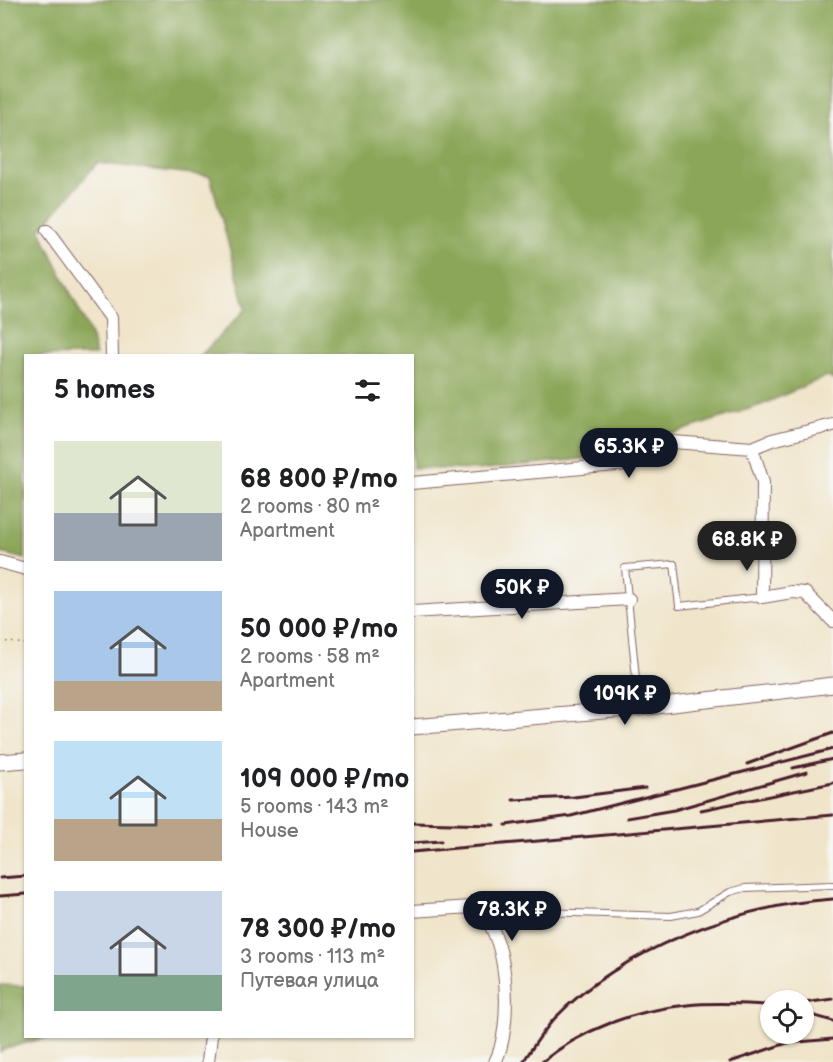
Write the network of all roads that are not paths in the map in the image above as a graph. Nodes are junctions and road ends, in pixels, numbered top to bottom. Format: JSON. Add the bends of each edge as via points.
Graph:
{"nodes":[{"id":1,"x":47,"y":231,"type":"dead end"},
{"id":2,"x":112,"y":354,"type":"edge"},
{"id":3,"x":833,"y":425,"type":"edge"},
{"id":4,"x":752,"y":448,"type":"junction"},
{"id":5,"x":414,"y":483,"type":"edge"},
{"id":6,"x":0,"y":562,"type":"edge"},
{"id":7,"x":24,"y":568,"type":"edge"},
{"id":8,"x":762,"y":597,"type":"junction"},
{"id":9,"x":629,"y":599,"type":"junction"},
{"id":10,"x":414,"y":612,"type":"edge"},
{"id":11,"x":833,"y":621,"type":"edge"},
{"id":12,"x":833,"y":685,"type":"edge"},
{"id":13,"x":639,"y":708,"type":"junction"},
{"id":14,"x":414,"y":727,"type":"edge"},
{"id":15,"x":24,"y":760,"type":"edge"},
{"id":16,"x":0,"y":762,"type":"edge"},
{"id":17,"x":833,"y":885,"type":"edge"},
{"id":18,"x":479,"y":910,"type":"junction"},
{"id":19,"x":500,"y":910,"type":"junction"},
{"id":20,"x":414,"y":911,"type":"edge"},
{"id":21,"x":490,"y":925,"type":"junction"},
{"id":22,"x":211,"y":1038,"type":"edge"},
{"id":23,"x":208,"y":1062,"type":"edge"},
{"id":24,"x":495,"y":1062,"type":"edge"}],
"edges":[{"from":1,"to":2,"type":"street","via":[[111,318]]},
{"from":3,"to":4,"type":"street"},
{"from":4,"to":5,"type":"street","via":[[673,442],[628,464]]},
{"from":4,"to":8,"type":"street","via":[[763,482]]},
{"from":6,"to":7,"type":"street"},
{"from":8,"to":9,"type":"lane","via":[[679,606],[674,564],[626,568]]},
{"from":8,"to":11,"type":"street","via":[[805,592]]},
{"from":9,"to":10,"type":"street"},
{"from":9,"to":13,"type":"lane"},
{"from":12,"to":13,"type":"street"},
{"from":13,"to":14,"type":"street"},
{"from":15,"to":16,"type":"street"},
{"from":17,"to":19,"type":"lane","via":[[745,888],[730,892],[698,911],[671,916]]},
{"from":18,"to":19,"type":"lane"},
{"from":18,"to":20,"type":"street","via":[[463,906]]},
{"from":18,"to":21,"type":"street"},
{"from":19,"to":21,"type":"lane"},
{"from":21,"to":24,"type":"street","via":[[503,962],[506,990],[504,1036]]},
{"from":22,"to":23,"type":"street"}]}
